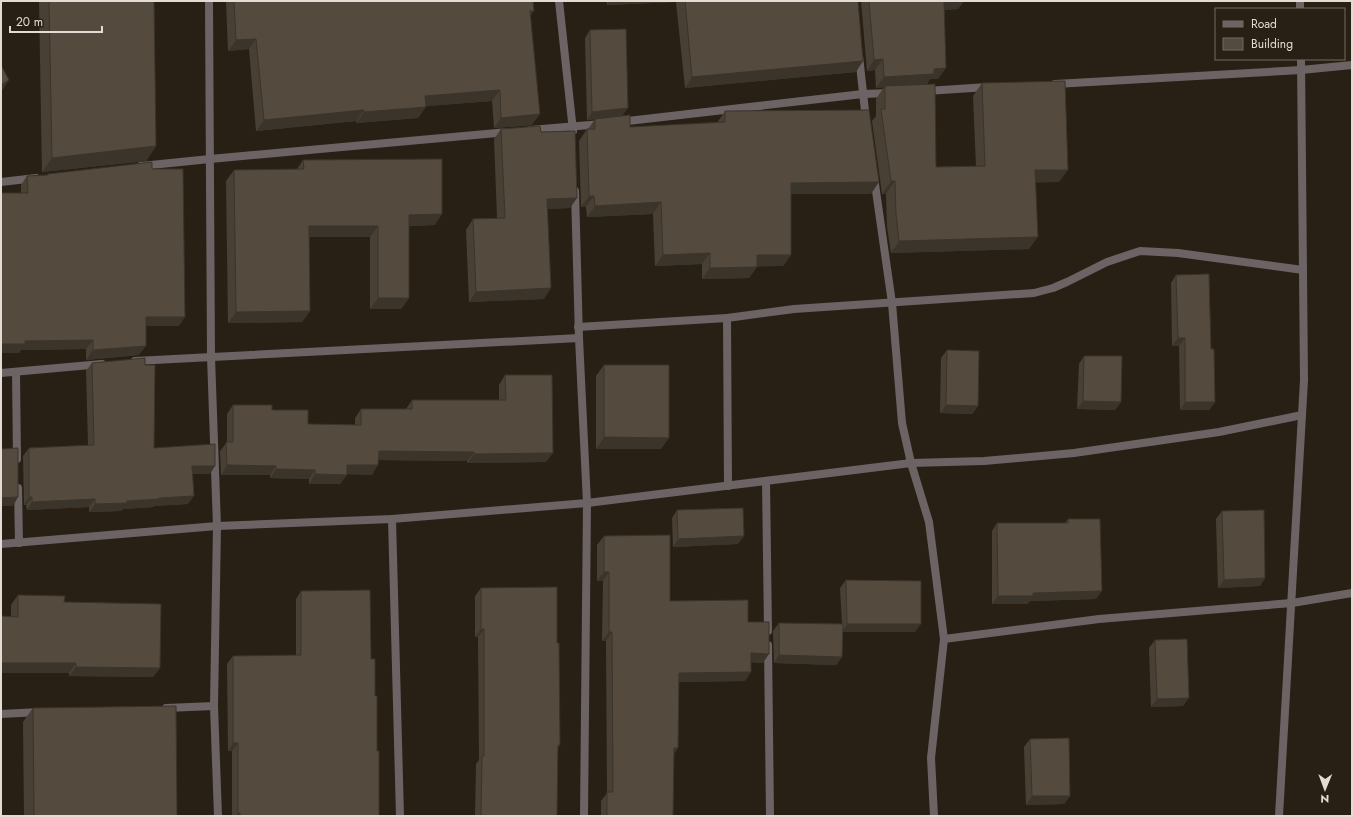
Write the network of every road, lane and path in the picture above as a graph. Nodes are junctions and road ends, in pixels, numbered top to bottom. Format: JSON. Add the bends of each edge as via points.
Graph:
{"nodes":[{"id":1,"x":209,"y":1,"type":"edge"},
{"id":2,"x":559,"y":1,"type":"edge"},
{"id":3,"x":859,"y":48,"type":"edge"},
{"id":4,"x":1301,"y":60,"type":"edge"},
{"id":5,"x":1352,"y":65,"type":"edge"},
{"id":6,"x":1301,"y":70,"type":"junction"},
{"id":7,"x":1046,"y":84,"type":"edge"},
{"id":8,"x":998,"y":87,"type":"edge"},
{"id":9,"x":918,"y":91,"type":"edge"},
{"id":10,"x":894,"y":92,"type":"edge"},
{"id":11,"x":863,"y":94,"type":"junction"},
{"id":12,"x":867,"y":125,"type":"edge"},
{"id":13,"x":573,"y":127,"type":"junction"},
{"id":14,"x":573,"y":142,"type":"edge"},
{"id":15,"x":210,"y":159,"type":"junction"},
{"id":16,"x":132,"y":167,"type":"edge"},
{"id":17,"x":874,"y":172,"type":"edge"},
{"id":18,"x":47,"y":177,"type":"edge"},
{"id":19,"x":574,"y":181,"type":"edge"},
{"id":20,"x":1,"y":182,"type":"edge"},
{"id":21,"x":1303,"y":270,"type":"junction"},
{"id":22,"x":892,"y":303,"type":"junction"},
{"id":23,"x":727,"y":318,"type":"junction"},
{"id":24,"x":578,"y":327,"type":"junction"},
{"id":25,"x":579,"y":338,"type":"junction"},
{"id":26,"x":211,"y":357,"type":"junction"},
{"id":27,"x":126,"y":362,"type":"edge"},
{"id":28,"x":111,"y":363,"type":"edge"},
{"id":29,"x":16,"y":372,"type":"junction"},
{"id":30,"x":1,"y":373,"type":"edge"},
{"id":31,"x":1302,"y":415,"type":"junction"},
{"id":32,"x":911,"y":463,"type":"junction"},
{"id":33,"x":18,"y":465,"type":"edge"},
{"id":34,"x":18,"y":480,"type":"edge"},
{"id":35,"x":766,"y":481,"type":"junction"},
{"id":36,"x":728,"y":486,"type":"junction"},
{"id":37,"x":587,"y":503,"type":"junction"},
{"id":38,"x":392,"y":519,"type":"junction"},
{"id":39,"x":217,"y":526,"type":"junction"},
{"id":40,"x":19,"y":543,"type":"junction"},
{"id":41,"x":1,"y":544,"type":"edge"},
{"id":42,"x":1352,"y":593,"type":"edge"},
{"id":43,"x":1292,"y":603,"type":"junction"},
{"id":44,"x":944,"y":639,"type":"junction"},
{"id":45,"x":214,"y":706,"type":"junction"},
{"id":46,"x":159,"y":708,"type":"edge"},
{"id":47,"x":48,"y":712,"type":"edge"},
{"id":48,"x":1,"y":714,"type":"edge"},
{"id":49,"x":218,"y":816,"type":"edge"},
{"id":50,"x":400,"y":816,"type":"edge"},
{"id":51,"x":584,"y":816,"type":"edge"},
{"id":52,"x":770,"y":816,"type":"edge"},
{"id":53,"x":934,"y":816,"type":"edge"},
{"id":54,"x":1279,"y":816,"type":"edge"}],
"edges":[{"from":1,"to":15,"type":"street"},
{"from":2,"to":13,"type":"street"},
{"from":3,"to":11,"type":"street"},
{"from":4,"to":6,"type":"street"},
{"from":5,"to":6,"type":"street"},
{"from":6,"to":7,"type":"street"},
{"from":6,"to":21,"type":"street"},
{"from":8,"to":9,"type":"street"},
{"from":10,"to":11,"type":"street"},
{"from":11,"to":12,"type":"street"},
{"from":11,"to":13,"type":"street"},
{"from":13,"to":14,"type":"street"},
{"from":13,"to":15,"type":"street"},
{"from":15,"to":16,"type":"street"},
{"from":15,"to":26,"type":"street"},
{"from":17,"to":22,"type":"street"},
{"from":18,"to":20,"type":"street"},
{"from":19,"to":24,"type":"street"},
{"from":21,"to":22,"type":"street","via":[[1178,253],[1140,251],[1107,262],[1067,282],[1034,294]]},
{"from":21,"to":31,"type":"street"},
{"from":22,"to":23,"type":"street","via":[[794,309]]},
{"from":22,"to":32,"type":"street","via":[[902,423]]},
{"from":23,"to":24,"type":"street"},
{"from":23,"to":36,"type":"street"},
{"from":24,"to":25,"type":"street"},
{"from":25,"to":26,"type":"street"},
{"from":25,"to":37,"type":"street"},
{"from":26,"to":27,"type":"street"},
{"from":26,"to":39,"type":"street"},
{"from":28,"to":29,"type":"street"},
{"from":29,"to":30,"type":"street"},
{"from":29,"to":33,"type":"street"},
{"from":31,"to":32,"type":"street","via":[[1219,432],[1074,453],[984,461]]},
{"from":31,"to":43,"type":"street"},
{"from":32,"to":35,"type":"street"},
{"from":32,"to":44,"type":"street","via":[[929,522]]},
{"from":34,"to":40,"type":"street"},
{"from":35,"to":36,"type":"street"},
{"from":35,"to":52,"type":"street"},
{"from":36,"to":37,"type":"street"},
{"from":37,"to":38,"type":"street"},
{"from":37,"to":51,"type":"street"},
{"from":38,"to":39,"type":"street"},
{"from":38,"to":50,"type":"street"},
{"from":39,"to":40,"type":"street"},
{"from":39,"to":45,"type":"street"},
{"from":40,"to":41,"type":"street"},
{"from":42,"to":43,"type":"street"},
{"from":43,"to":44,"type":"street","via":[[1099,619]]},
{"from":43,"to":54,"type":"street"},
{"from":44,"to":53,"type":"street","via":[[932,758]]},
{"from":45,"to":46,"type":"street"},
{"from":45,"to":49,"type":"street"},
{"from":47,"to":48,"type":"street"}]}
